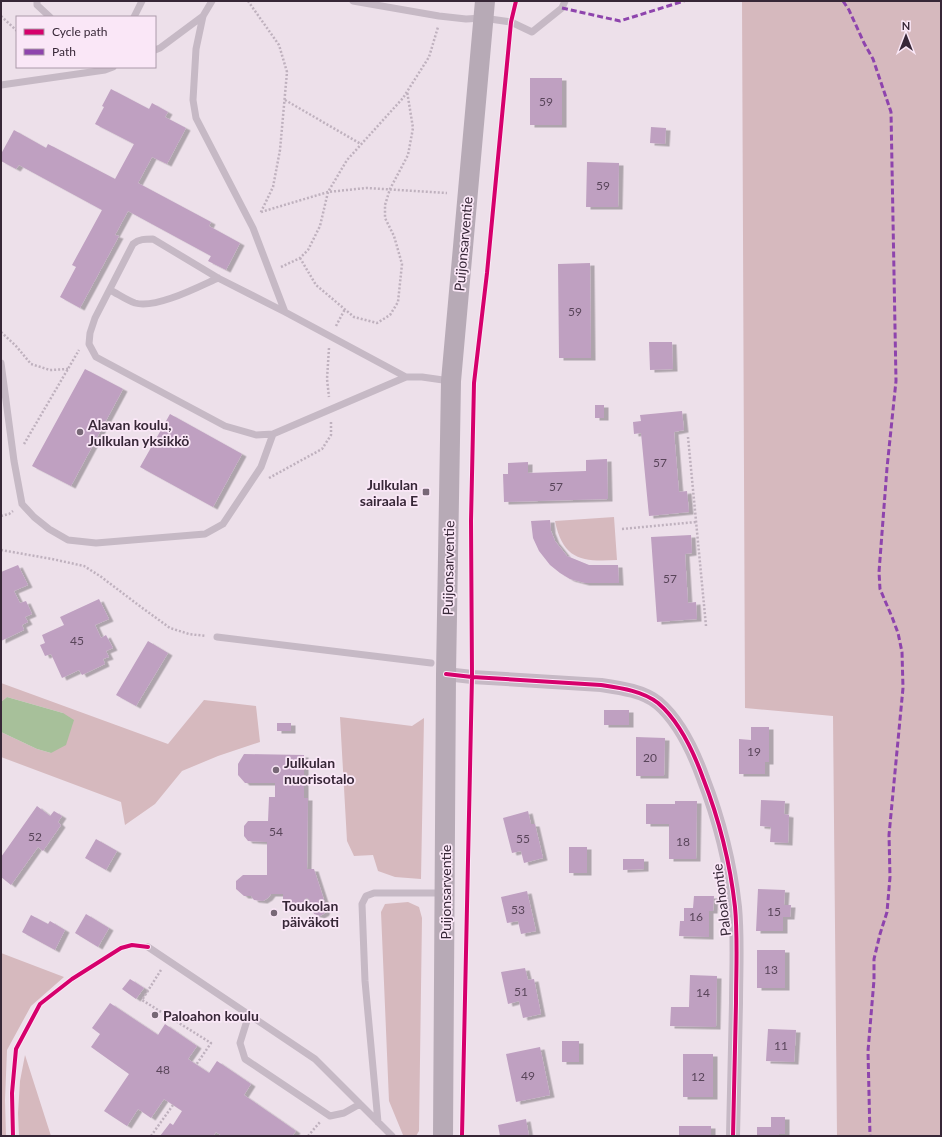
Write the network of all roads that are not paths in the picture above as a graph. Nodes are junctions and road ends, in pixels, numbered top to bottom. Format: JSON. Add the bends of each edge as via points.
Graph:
{"nodes":[{"id":1,"x":37,"y":1,"type":"edge"},
{"id":2,"x":142,"y":1,"type":"edge"},
{"id":3,"x":212,"y":1,"type":"edge"},
{"id":4,"x":353,"y":1,"type":"edge"},
{"id":5,"x":565,"y":1,"type":"edge"},
{"id":6,"x":484,"y":10,"type":"edge"},
{"id":7,"x":49,"y":16,"type":"edge"},
{"id":8,"x":134,"y":16,"type":"edge"},
{"id":9,"x":203,"y":16,"type":"junction"},
{"id":10,"x":156,"y":50,"type":"edge"},
{"id":11,"x":110,"y":68,"type":"edge"},
{"id":12,"x":1,"y":85,"type":"edge"},
{"id":13,"x":218,"y":278,"type":"junction"},
{"id":14,"x":110,"y":290,"type":"junction"},
{"id":15,"x":285,"y":312,"type":"junction"},
{"id":16,"x":1,"y":363,"type":"edge"},
{"id":17,"x":406,"y":377,"type":"junction"},
{"id":18,"x":451,"y":381,"type":"junction"},
{"id":19,"x":273,"y":434,"type":"junction"},
{"id":20,"x":217,"y":637,"type":"road end"},
{"id":21,"x":438,"y":669,"type":"junction"},
{"id":22,"x":445,"y":893,"type":"junction"},
{"id":23,"x":148,"y":947,"type":"dead end"},
{"id":24,"x":249,"y":1014,"type":"junction"},
{"id":25,"x":360,"y":1104,"type":"junction"},
{"id":26,"x":378,"y":1122,"type":"junction"},
{"id":27,"x":392,"y":1136,"type":"edge"},
{"id":28,"x":443,"y":1136,"type":"edge"},
{"id":29,"x":733,"y":1136,"type":"edge"}],
"edges":[{"from":1,"to":7,"type":"lane","via":[[37,5]]},
{"from":2,"to":8,"type":"lane"},
{"from":3,"to":9,"type":"lane"},
{"from":4,"to":6,"type":"lane","via":[[466,19]]},
{"from":5,"to":6,"type":"lane","via":[[562,8],[532,32]]},
{"from":6,"to":18,"type":"main road","name":"Puijonsarventie"},
{"from":9,"to":10,"type":"lane"},
{"from":9,"to":15,"type":"lane","via":[[196,49],[193,100],[196,118],[253,228]]},
{"from":11,"to":12,"type":"lane"},
{"from":13,"to":14,"type":"lane","via":[[149,304],[135,303]]},
{"from":13,"to":14,"type":"lane","via":[[153,239],[145,239],[132,244]]},
{"from":13,"to":15,"type":"lane"},
{"from":14,"to":19,"type":"lane","via":[[90,332],[89,344],[96,357],[225,426],[256,435]]},
{"from":15,"to":17,"type":"lane"},
{"from":16,"to":19,"type":"lane","via":[[22,504],[49,529],[68,540],[96,543],[205,534],[222,524],[261,467]]},
{"from":17,"to":18,"type":"lane"},
{"from":17,"to":19,"type":"lane"},
{"from":18,"to":21,"type":"main road","name":"Puijonsarventie"},
{"from":20,"to":21,"type":"lane"},
{"from":21,"to":22,"type":"main road","name":"Puijonsarventie"},
{"from":21,"to":29,"type":"street","name":"Paloahontie","via":[[472,677],[623,688],[658,703],[683,735],[696,758],[711,800],[727,854],[735,906],[737,942]]},
{"from":22,"to":26,"type":"lane","via":[[374,893],[366,896],[362,904],[364,981]]},
{"from":22,"to":28,"type":"main road","name":"Puijonsarventie"},
{"from":23,"to":24,"type":"lane"},
{"from":24,"to":25,"type":"lane","via":[[315,1058]]},
{"from":24,"to":25,"type":"lane","via":[[240,1043],[245,1058],[330,1116],[344,1113]]},
{"from":25,"to":26,"type":"lane"},
{"from":26,"to":27,"type":"lane"}]}
